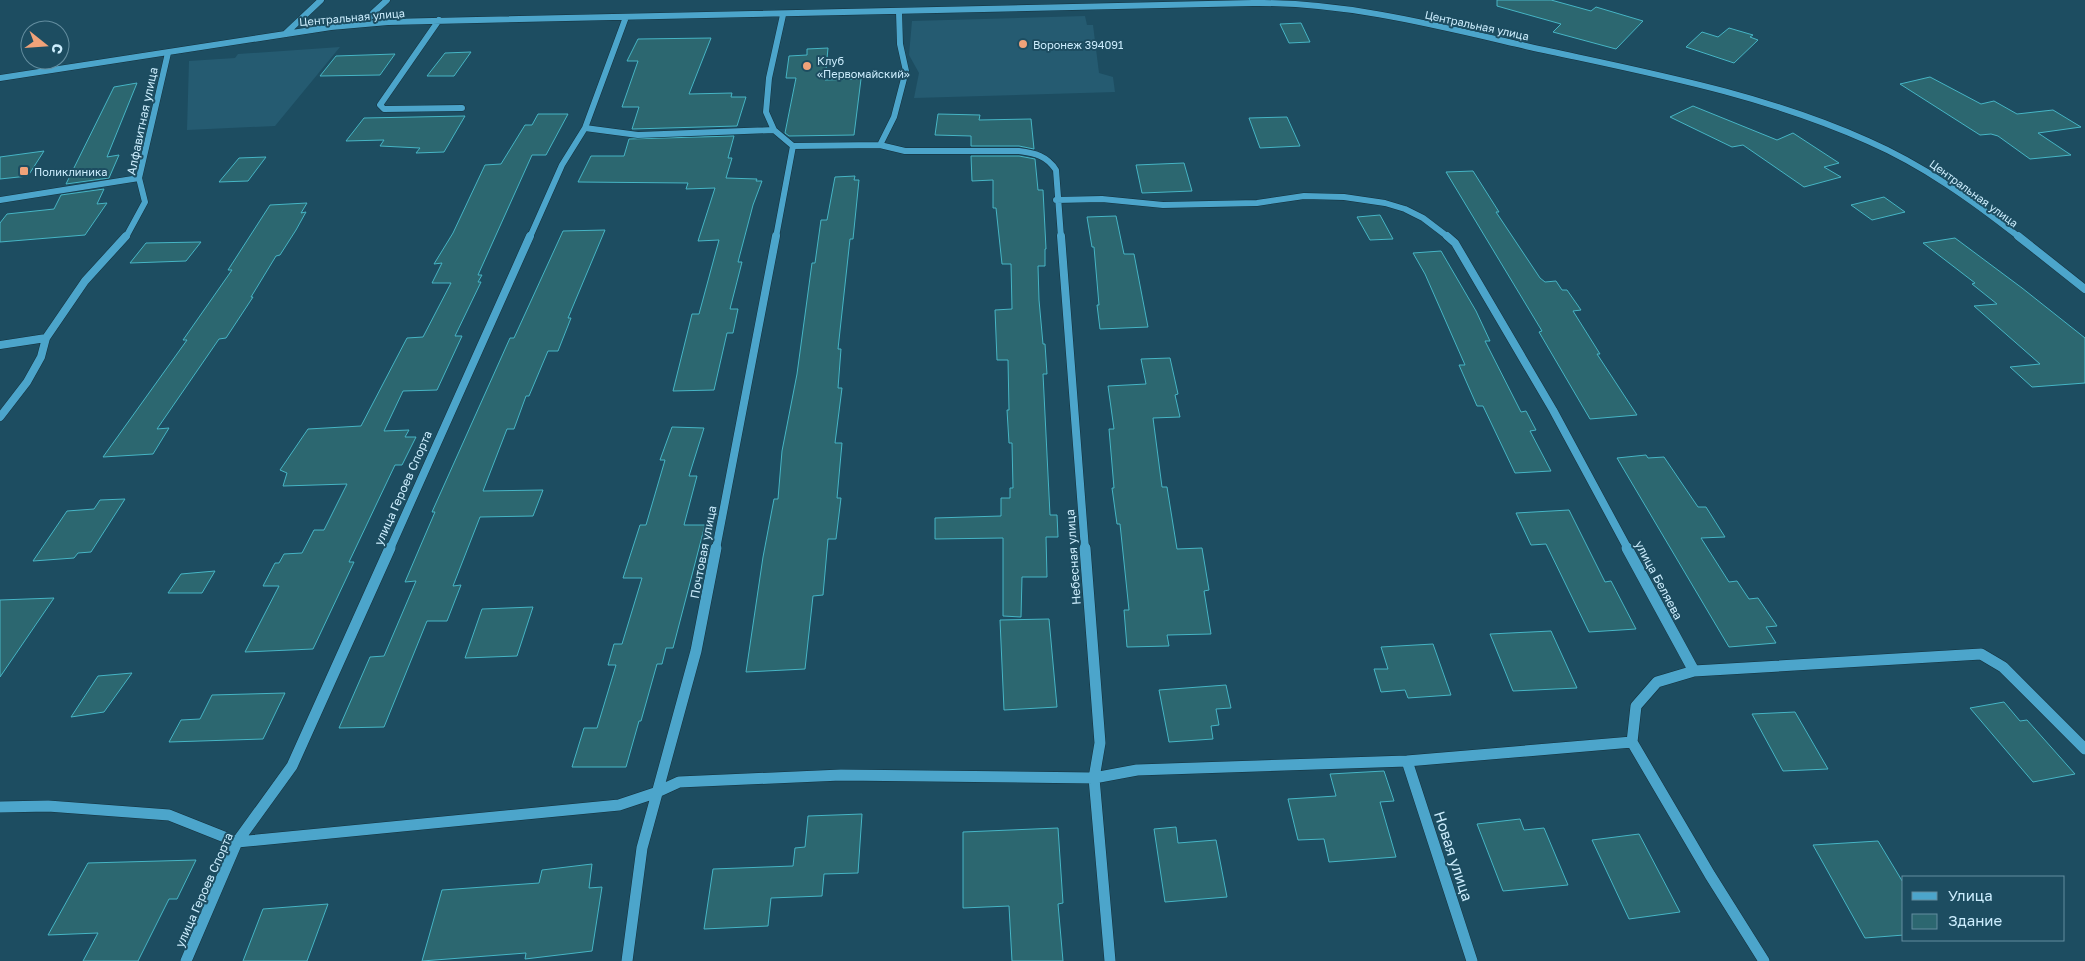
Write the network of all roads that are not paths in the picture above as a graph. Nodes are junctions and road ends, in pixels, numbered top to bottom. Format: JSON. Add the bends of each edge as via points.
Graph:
{"nodes":[{"id":1,"x":321,"y":0,"type":"edge"},
{"id":2,"x":387,"y":0,"type":"edge"},
{"id":3,"x":899,"y":12,"type":"junction"},
{"id":4,"x":783,"y":14,"type":"junction"},
{"id":5,"x":626,"y":17,"type":"junction"},
{"id":6,"x":440,"y":20,"type":"junction"},
{"id":7,"x":366,"y":23,"type":"junction"},
{"id":8,"x":285,"y":34,"type":"junction"},
{"id":9,"x":168,"y":53,"type":"junction"},
{"id":10,"x":0,"y":78,"type":"edge"},
{"id":11,"x":462,"y":108,"type":"dead end"},
{"id":12,"x":585,"y":128,"type":"junction"},
{"id":13,"x":774,"y":130,"type":"junction"},
{"id":14,"x":880,"y":144,"type":"junction"},
{"id":15,"x":793,"y":146,"type":"junction"},
{"id":16,"x":1043,"y":156,"type":"joint"},
{"id":17,"x":139,"y":178,"type":"junction"},
{"id":18,"x":0,"y":200,"type":"edge"},
{"id":19,"x":1056,"y":200,"type":"junction"},
{"id":20,"x":2085,"y":290,"type":"edge"},
{"id":21,"x":46,"y":338,"type":"junction"},
{"id":22,"x":0,"y":345,"type":"edge"},
{"id":23,"x":0,"y":417,"type":"edge"},
{"id":24,"x":1694,"y":671,"type":"junction"},
{"id":25,"x":1632,"y":742,"type":"junction"},
{"id":26,"x":2085,"y":749,"type":"edge"},
{"id":27,"x":1408,"y":761,"type":"junction"},
{"id":28,"x":1094,"y":778,"type":"junction"},
{"id":29,"x":655,"y":794,"type":"junction"},
{"id":30,"x":0,"y":807,"type":"edge"},
{"id":31,"x":237,"y":842,"type":"junction"},
{"id":32,"x":186,"y":961,"type":"edge"},
{"id":33,"x":627,"y":961,"type":"edge"},
{"id":34,"x":1110,"y":961,"type":"edge"},
{"id":35,"x":1472,"y":961,"type":"edge"},
{"id":36,"x":1764,"y":961,"type":"edge"}],
"edges":[{"from":1,"to":8,"type":"street"},
{"from":2,"to":7,"type":"street"},
{"from":3,"to":4,"type":"street","name":"Центральная улица"},
{"from":3,"to":14,"type":"street","via":[[900,44],[906,71],[894,117]]},
{"from":3,"to":20,"type":"street","name":"Центральная улица","via":[[1331,6],[1421,22],[1626,68],[1774,106],[1900,156],[1943,181]]},
{"from":4,"to":5,"type":"street","name":"Центральная улица"},
{"from":4,"to":13,"type":"street","via":[[769,78],[766,112]]},
{"from":5,"to":6,"type":"street","name":"Центральная улица"},
{"from":5,"to":12,"type":"street","name":"улица Героев Спорта"},
{"from":6,"to":7,"type":"street","name":"Центральная улица"},
{"from":6,"to":11,"type":"street","via":[[380,105],[384,109]]},
{"from":7,"to":8,"type":"street","name":"Центральная улица"},
{"from":8,"to":9,"type":"street","name":"Центральная улица"},
{"from":9,"to":10,"type":"street","name":"Центральная улица"},
{"from":9,"to":17,"type":"street","name":"Алфавитная улица"},
{"from":12,"to":13,"type":"street","via":[[638,135]]},
{"from":12,"to":31,"type":"street","name":"улица Героев Спорта","via":[[562,165],[292,766]]},
{"from":13,"to":15,"type":"street"},
{"from":14,"to":15,"type":"street"},
{"from":14,"to":16,"type":"street","via":[[905,151],[1019,152]]},
{"from":15,"to":29,"type":"street","name":"Почтовая улица","via":[[696,651]]},
{"from":16,"to":19,"type":"street","name":"Небесная улица","via":[[1056,170]]},
{"from":17,"to":18,"type":"street"},
{"from":17,"to":21,"type":"street","name":"Алфавитная улица","via":[[145,202],[124,240],[85,281]]},
{"from":19,"to":24,"type":"street","name":"улица Беляева","via":[[1100,199],[1157,205],[1271,202],[1302,196],[1350,197],[1377,200],[1401,208],[1445,232],[1553,410]]},
{"from":19,"to":28,"type":"street","name":"Небесная улица","via":[[1100,743]]},
{"from":21,"to":22,"type":"street"},
{"from":21,"to":23,"type":"street","name":"Алфавитная улица","via":[[41,357],[27,382]]},
{"from":24,"to":25,"type":"street","via":[[1657,682],[1636,706]]},
{"from":24,"to":26,"type":"street","via":[[1981,654],[2003,667]]},
{"from":25,"to":27,"type":"street"},
{"from":25,"to":36,"type":"street"},
{"from":27,"to":28,"type":"street","via":[[1137,770]]},
{"from":27,"to":35,"type":"street","name":"Новая улица"},
{"from":28,"to":29,"type":"street","via":[[841,775],[680,782]]},
{"from":28,"to":34,"type":"street","name":"Небесная улица"},
{"from":29,"to":31,"type":"street","via":[[619,805]]},
{"from":29,"to":33,"type":"street","name":"Почтовая улица","via":[[642,848]]},
{"from":30,"to":31,"type":"street","via":[[48,806],[169,815]]},
{"from":31,"to":32,"type":"street","name":"улица Героев Спорта"}]}
